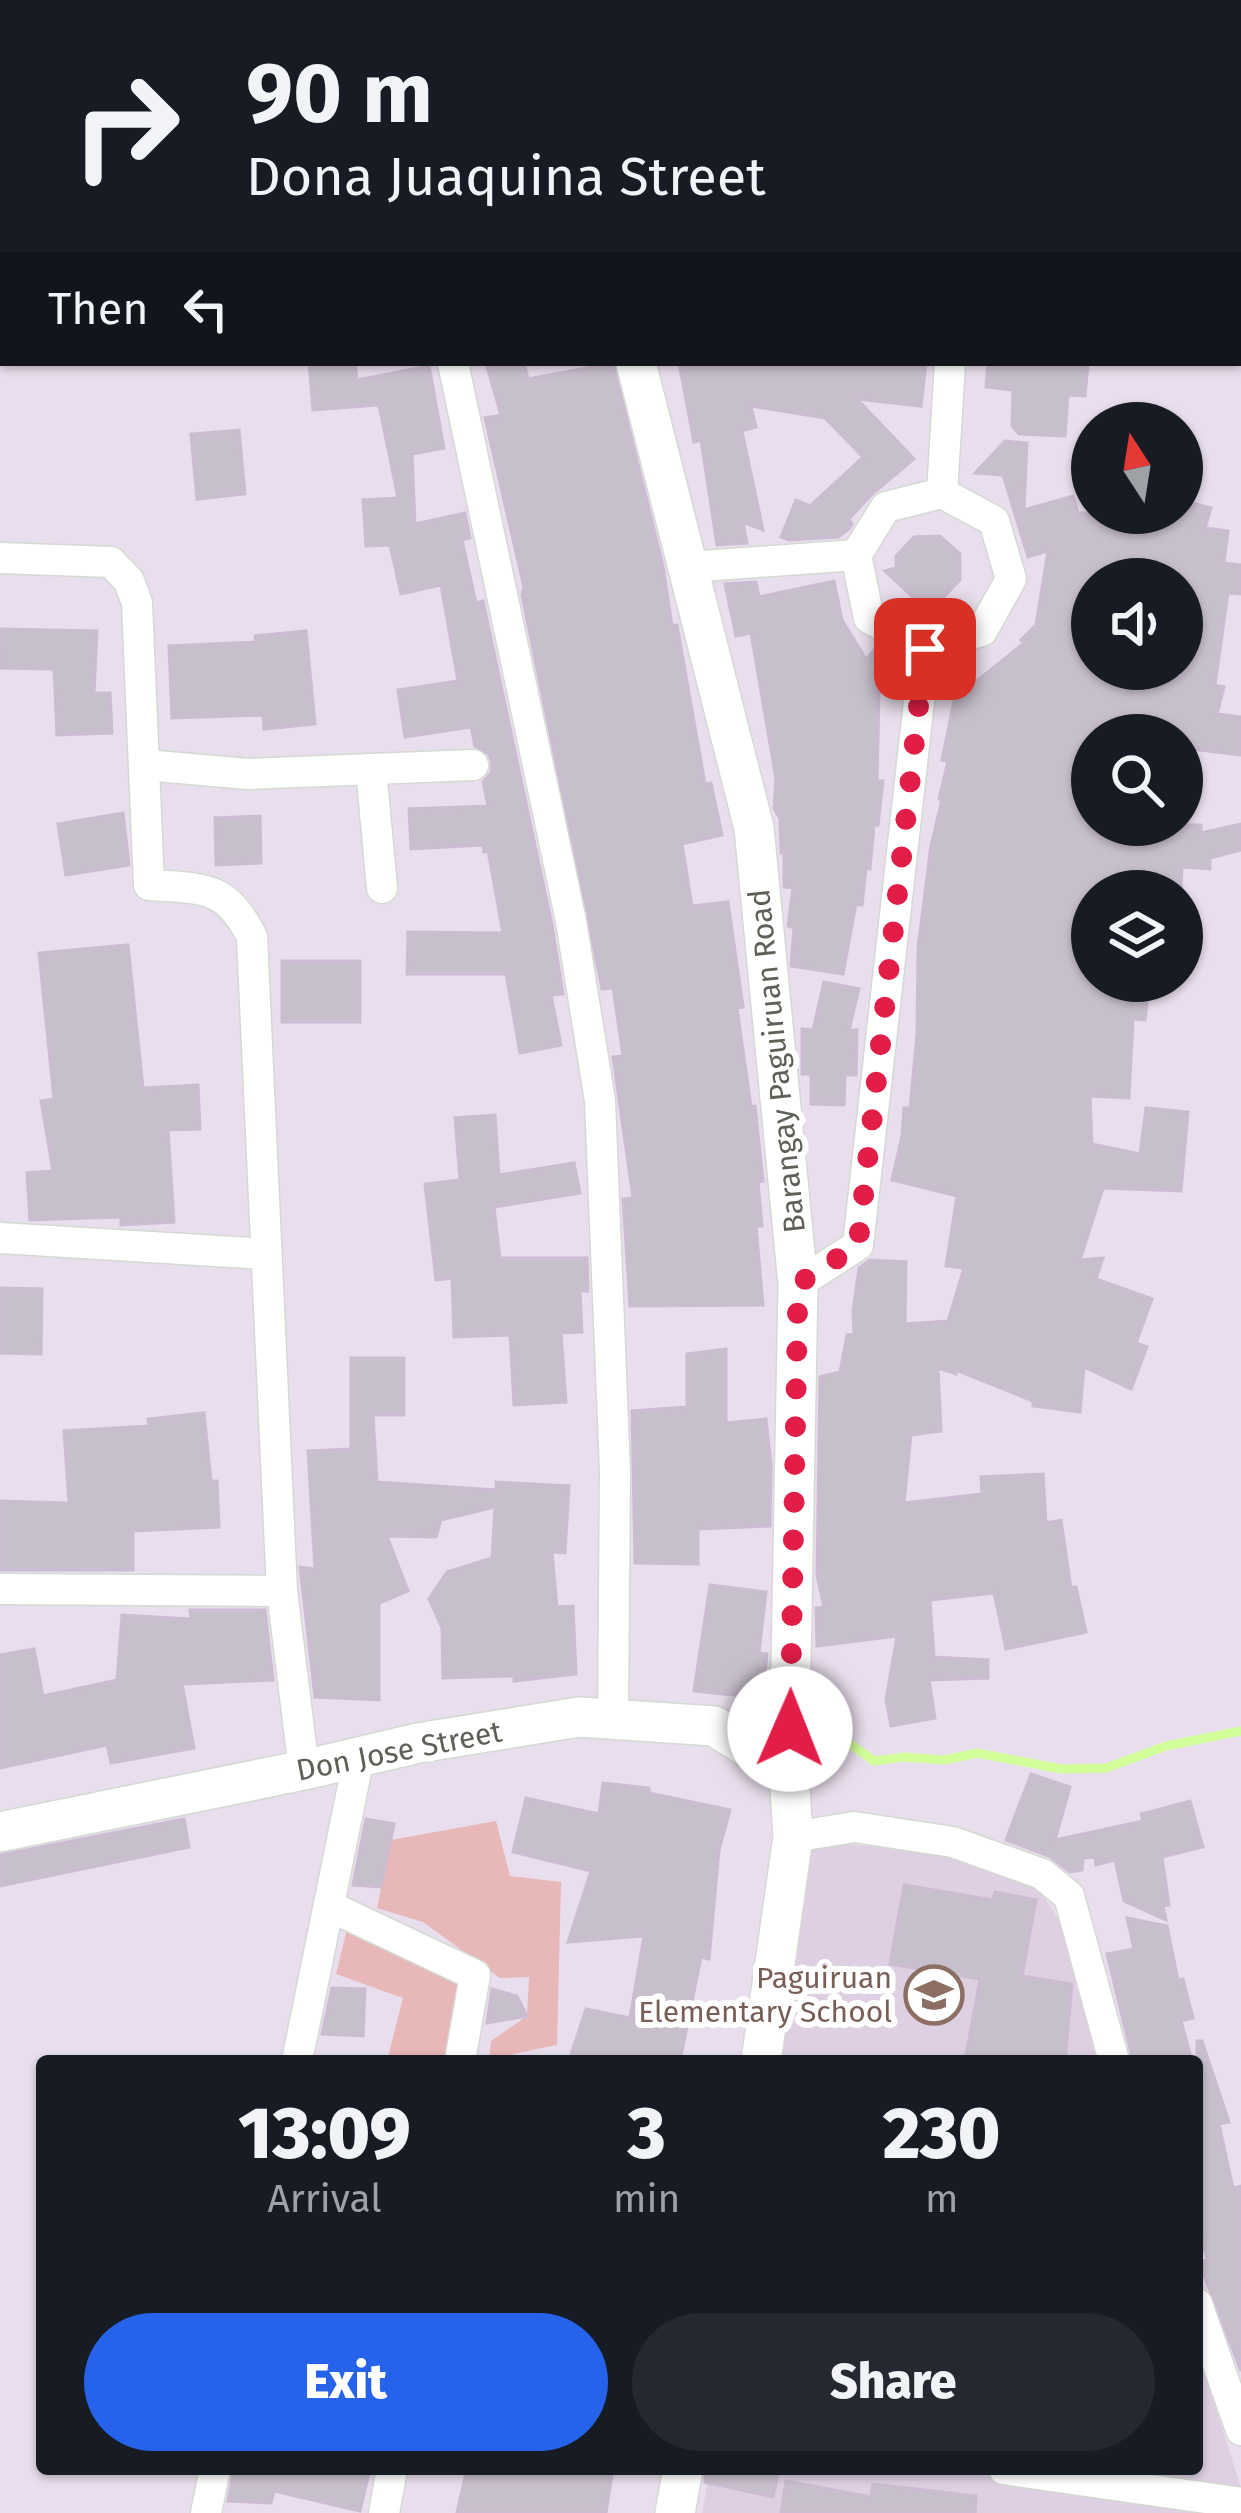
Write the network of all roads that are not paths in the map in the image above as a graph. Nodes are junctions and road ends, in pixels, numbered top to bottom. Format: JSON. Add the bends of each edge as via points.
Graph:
{"nodes":[{"id":1,"x":454,"y":366,"type":"edge"},
{"id":2,"x":637,"y":366,"type":"edge"},
{"id":3,"x":950,"y":366,"type":"edge"},
{"id":4,"x":942,"y":493,"type":"junction"},
{"id":5,"x":856,"y":555,"type":"junction"},
{"id":6,"x":0,"y":558,"type":"edge"},
{"id":7,"x":688,"y":567,"type":"junction"},
{"id":8,"x":925,"y":649,"type":"junction"},
{"id":9,"x":144,"y":765,"type":"junction"},
{"id":10,"x":473,"y":765,"type":"dead end"},
{"id":11,"x":371,"y":769,"type":"junction"},
{"id":12,"x":382,"y":887,"type":"dead end"},
{"id":13,"x":0,"y":1238,"type":"edge"},
{"id":14,"x":266,"y":1254,"type":"junction"},
{"id":15,"x":798,"y":1284,"type":"junction"},
{"id":16,"x":0,"y":1589,"type":"edge"},
{"id":17,"x":282,"y":1592,"type":"junction"},
{"id":18,"x":613,"y":1720,"type":"junction"},
{"id":19,"x":359,"y":1757,"type":"junction"},
{"id":20,"x":304,"y":1770,"type":"junction"},
{"id":21,"x":789,"y":1773,"type":"junction"},
{"id":22,"x":0,"y":1832,"type":"edge"},
{"id":23,"x":793,"y":1837,"type":"junction"},
{"id":24,"x":329,"y":1906,"type":"junction"},
{"id":25,"x":298,"y":2055,"type":"edge"},
{"id":26,"x":461,"y":2055,"type":"edge"},
{"id":27,"x":762,"y":2055,"type":"edge"},
{"id":28,"x":1112,"y":2055,"type":"edge"},
{"id":29,"x":1203,"y":2321,"type":"edge"},
{"id":30,"x":1241,"y":2430,"type":"edge"},
{"id":31,"x":214,"y":2475,"type":"edge"},
{"id":32,"x":391,"y":2475,"type":"edge"},
{"id":33,"x":682,"y":2475,"type":"edge"},
{"id":34,"x":1046,"y":2475,"type":"edge"},
{"id":35,"x":1241,"y":2503,"type":"edge"},
{"id":36,"x":206,"y":2513,"type":"edge"},
{"id":37,"x":384,"y":2513,"type":"edge"},
{"id":38,"x":675,"y":2513,"type":"edge"}],
"edges":[{"from":1,"to":18,"type":"street","via":[[571,921],[600,1101],[615,1471]]},
{"from":2,"to":7,"type":"street","name":"Barangay Paguiruan Road"},
{"from":3,"to":4,"type":"street"},
{"from":4,"to":5,"type":"street","via":[[886,507]]},
{"from":4,"to":8,"type":"street","via":[[994,521],[1011,579],[982,632]]},
{"from":5,"to":7,"type":"street"},
{"from":5,"to":8,"type":"street","via":[[869,618]]},
{"from":6,"to":9,"type":"street","via":[[111,562],[129,581]]},
{"from":7,"to":15,"type":"street","name":"Barangay Paguiruan Road","via":[[754,828]]},
{"from":8,"to":15,"type":"street","via":[[858,1245]]},
{"from":9,"to":11,"type":"street","via":[[249,774]]},
{"from":9,"to":14,"type":"street","via":[[149,885],[226,898],[252,938]]},
{"from":10,"to":11,"type":"street"},
{"from":11,"to":12,"type":"street"},
{"from":13,"to":14,"type":"street"},
{"from":14,"to":17,"type":"street"},
{"from":15,"to":21,"type":"street","name":"Barangay Paguiruan Road"},
{"from":16,"to":17,"type":"street"},
{"from":17,"to":20,"type":"street"},
{"from":18,"to":19,"type":"street","name":"Don Jose Street","via":[[579,1718]]},
{"from":18,"to":21,"type":"street","name":"Don Jose Street","via":[[714,1726]]},
{"from":19,"to":20,"type":"street","name":"Don Jose Street"},
{"from":19,"to":24,"type":"street"},
{"from":20,"to":22,"type":"street","name":"Don Jose Street"},
{"from":21,"to":23,"type":"street","name":"Barangay Paguiruan Road"},
{"from":23,"to":27,"type":"street","name":"Barangay Paguiruan Road"},
{"from":23,"to":28,"type":"street","via":[[854,1827],[953,1842],[1042,1874],[1069,1896]]},
{"from":24,"to":25,"type":"street"},
{"from":24,"to":26,"type":"street","via":[[475,1975]]},
{"from":29,"to":30,"type":"street"},
{"from":31,"to":36,"type":"street"},
{"from":32,"to":37,"type":"street"},
{"from":33,"to":38,"type":"street"},
{"from":34,"to":35,"type":"street"}]}
